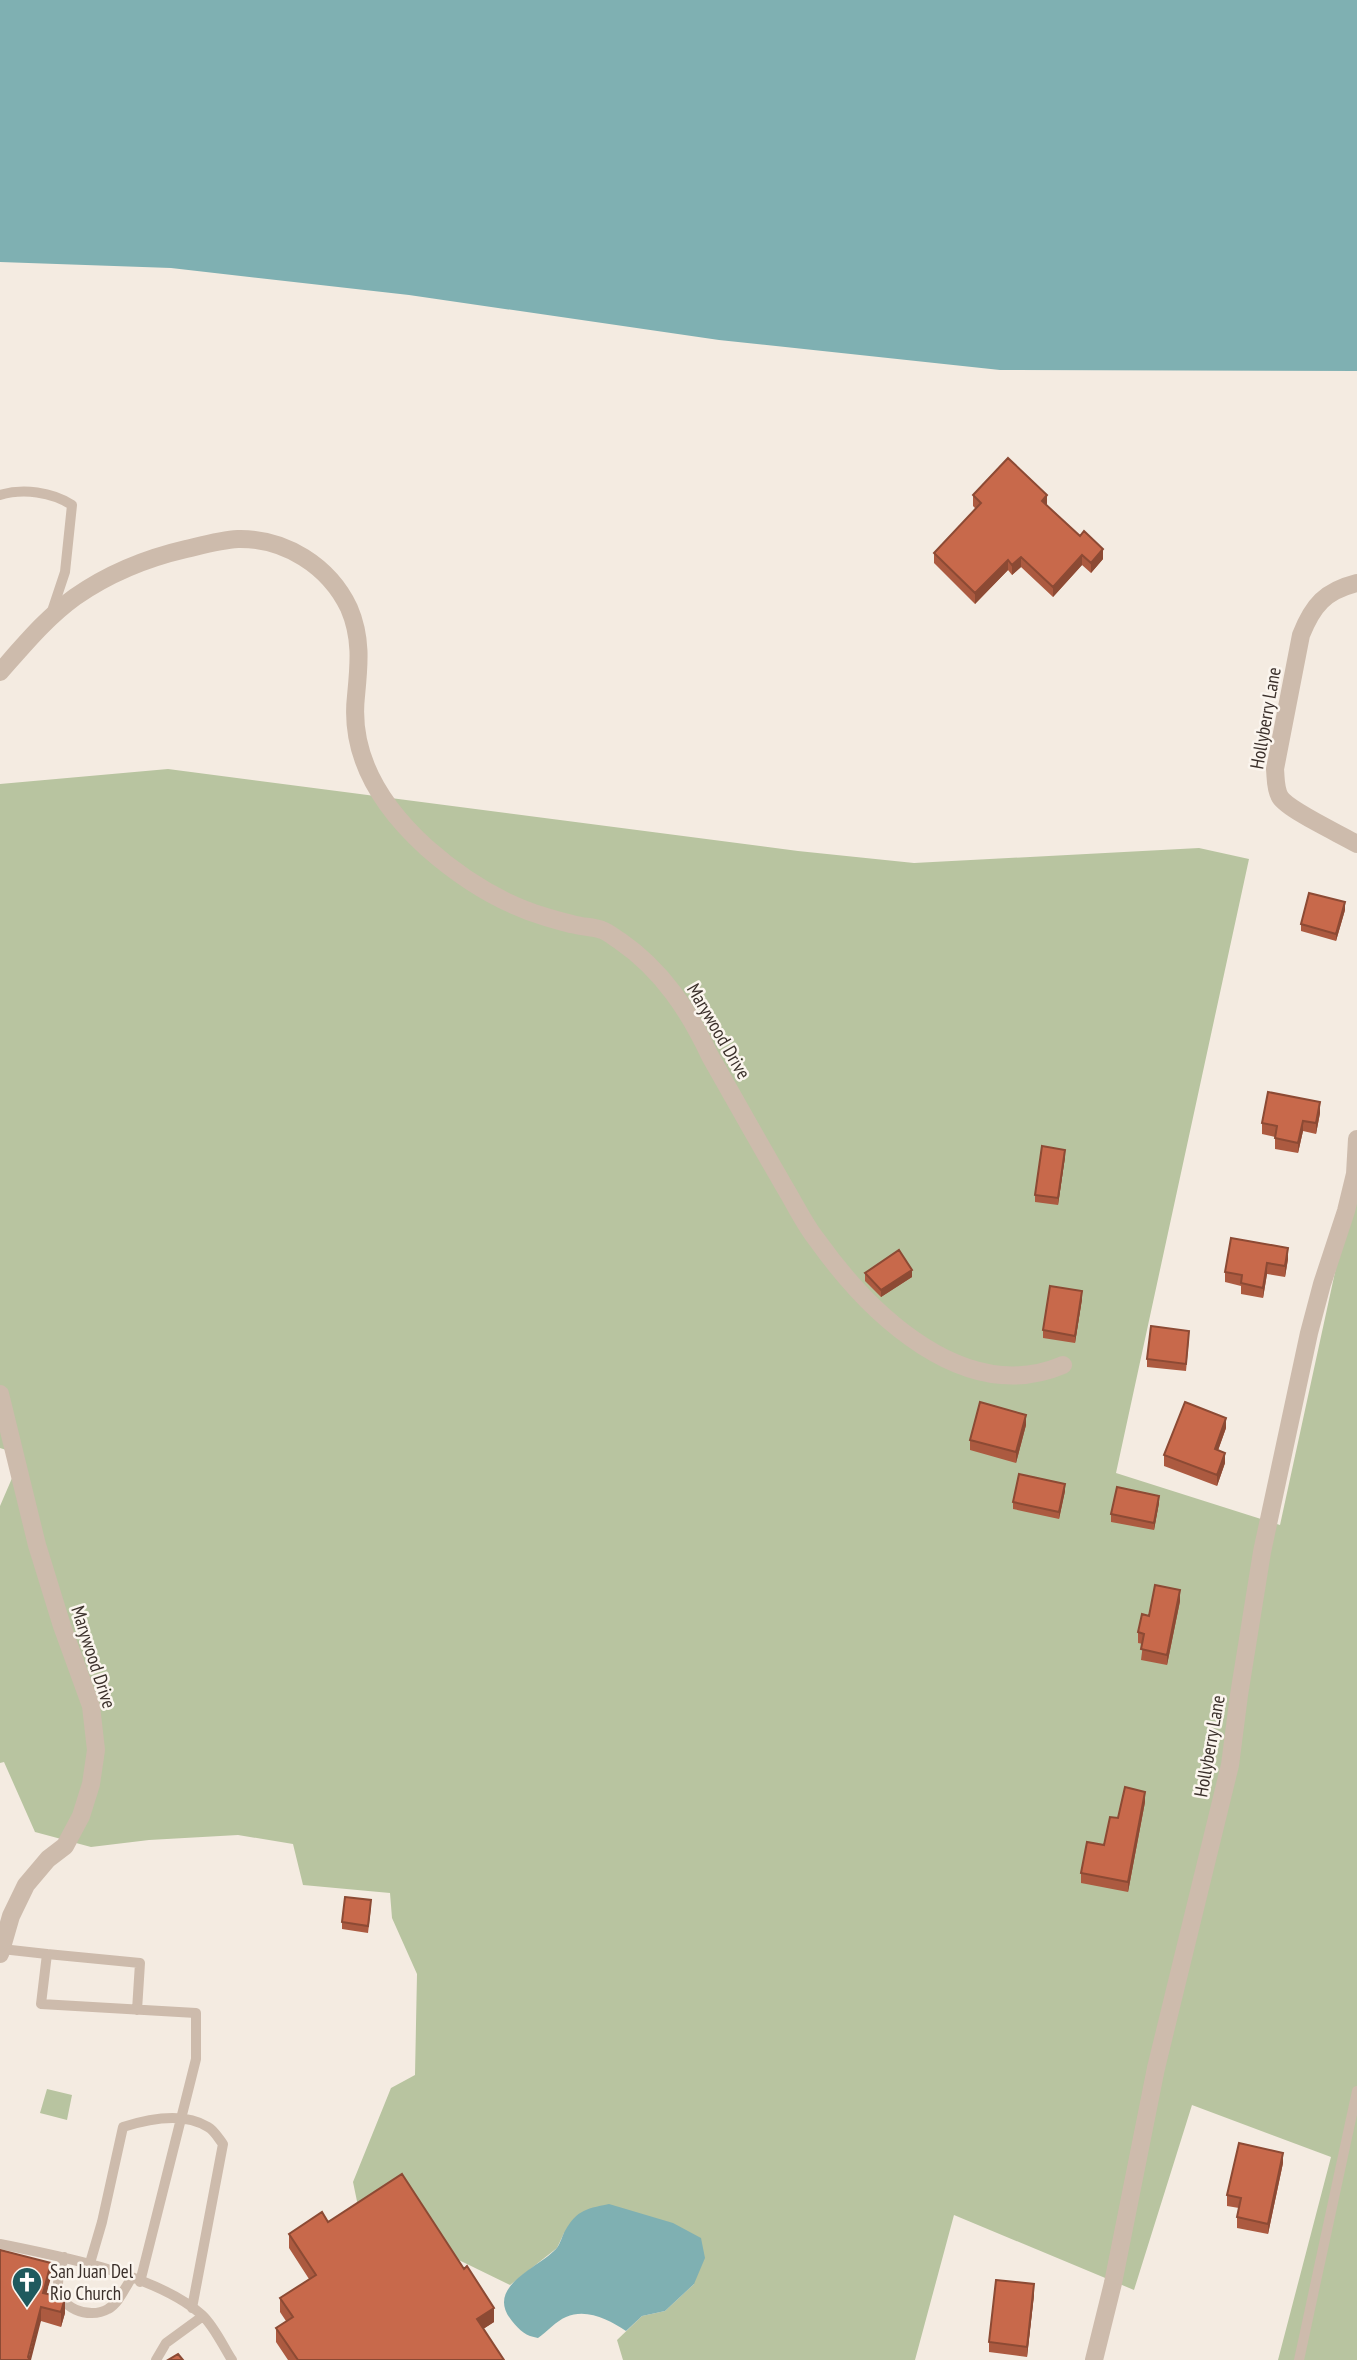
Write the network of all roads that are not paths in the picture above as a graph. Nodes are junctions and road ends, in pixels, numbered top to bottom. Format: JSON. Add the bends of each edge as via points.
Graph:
{"nodes":[{"id":1,"x":0,"y":495,"type":"edge"},
{"id":2,"x":1357,"y":583,"type":"edge"},
{"id":3,"x":50,"y":616,"type":"junction"},
{"id":4,"x":0,"y":672,"type":"edge"},
{"id":5,"x":1357,"y":844,"type":"edge"},
{"id":6,"x":1357,"y":1139,"type":"edge"},
{"id":7,"x":1063,"y":1365,"type":"dead end"},
{"id":8,"x":0,"y":1394,"type":"edge"},
{"id":9,"x":1,"y":1951,"type":"edge"},
{"id":10,"x":47,"y":1954,"type":"junction"},
{"id":11,"x":137,"y":2010,"type":"junction"},
{"id":12,"x":1357,"y":2091,"type":"edge"},
{"id":13,"x":180,"y":2119,"type":"junction"},
{"id":14,"x":0,"y":2244,"type":"edge"},
{"id":15,"x":64,"y":2257,"type":"junction"},
{"id":16,"x":90,"y":2263,"type":"junction"},
{"id":17,"x":135,"y":2280,"type":"junction"},
{"id":18,"x":192,"y":2308,"type":"junction"},
{"id":19,"x":203,"y":2316,"type":"junction"},
{"id":20,"x":228,"y":2359,"type":"edge"},
{"id":21,"x":156,"y":2360,"type":"edge"},
{"id":22,"x":1094,"y":2360,"type":"edge"},
{"id":23,"x":1299,"y":2360,"type":"edge"}],
"edges":[{"from":1,"to":3,"type":"lane","via":[[59,496],[72,505],[65,572]]},
{"from":2,"to":5,"type":"street","name":"Hollyberry Lane","via":[[1329,593],[1309,616],[1301,635],[1275,769],[1276,788],[1289,807]]},
{"from":3,"to":4,"type":"street","name":"Marywood Drive"},
{"from":3,"to":7,"type":"street","name":"Marywood Drive","via":[[86,590],[136,564],[222,541],[272,543],[317,566],[340,592],[354,622],[360,655],[356,730],[364,763],[388,807],[426,847],[480,888],[542,916],[603,930],[656,972],[696,1026],[816,1240],[871,1306],[900,1330],[938,1356],[970,1369],[1020,1374]]},
{"from":6,"to":22,"type":"street","name":"Hollyberry Lane","via":[[1355,1174],[1309,1333],[1262,1552],[1230,1765],[1156,2068]]},
{"from":8,"to":9,"type":"street","name":"Marywood Drive","via":[[37,1545],[91,1706],[96,1750],[78,1824],[65,1846],[26,1885]]},
{"from":9,"to":10,"type":"lane"},
{"from":10,"to":11,"type":"lane","via":[[140,1963]]},
{"from":10,"to":11,"type":"lane","via":[[41,2004]]},
{"from":11,"to":13,"type":"lane","via":[[197,2013],[196,2059]]},
{"from":12,"to":23,"type":"lane"},
{"from":13,"to":16,"type":"lane","via":[[145,2120],[123,2127]]},
{"from":13,"to":17,"type":"lane"},
{"from":13,"to":18,"type":"lane","via":[[208,2127],[223,2144]]},
{"from":14,"to":15,"type":"lane"},
{"from":15,"to":16,"type":"lane"},
{"from":15,"to":17,"type":"lane","via":[[58,2284],[61,2297],[72,2309],[99,2313],[116,2303]]},
{"from":16,"to":17,"type":"lane"},
{"from":17,"to":18,"type":"lane"},
{"from":18,"to":19,"type":"lane"},
{"from":19,"to":20,"type":"lane"},
{"from":19,"to":21,"type":"lane","via":[[166,2343]]}]}
